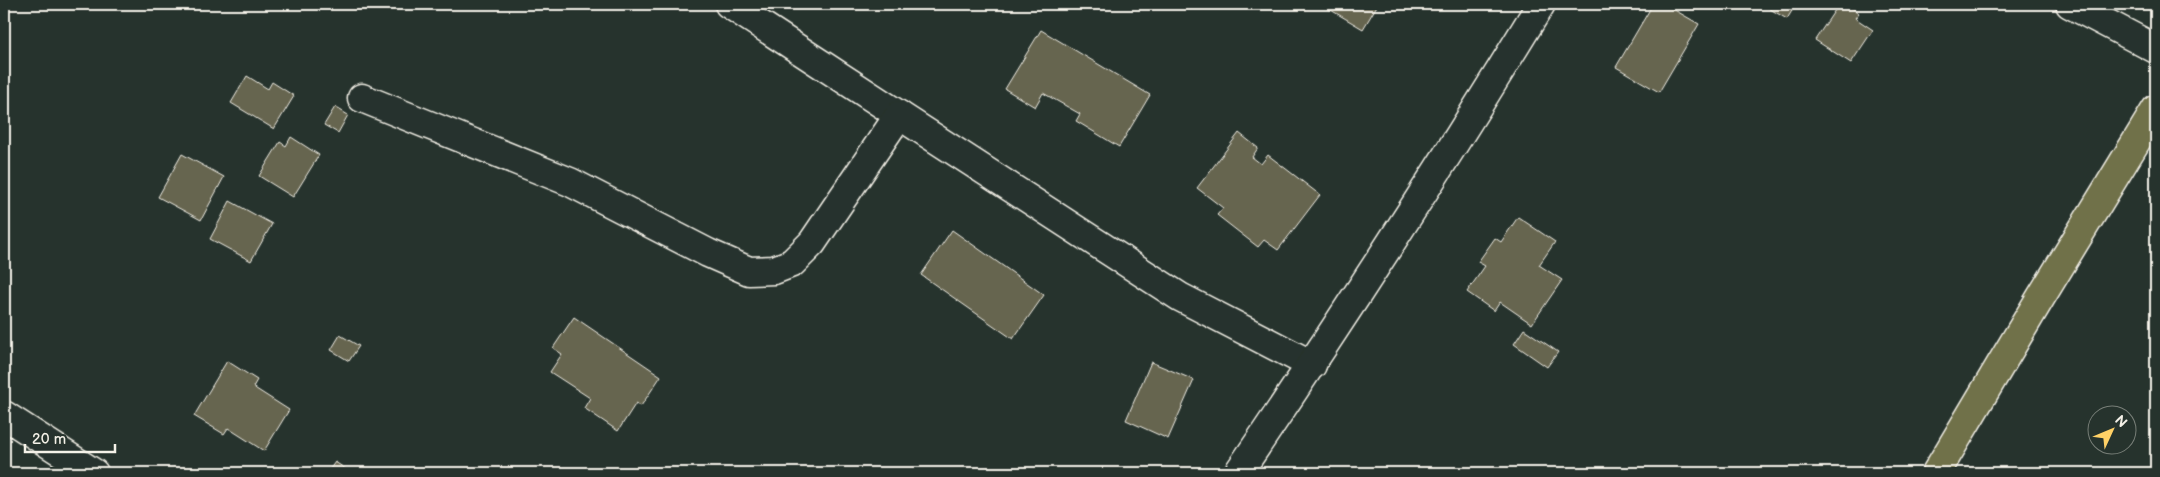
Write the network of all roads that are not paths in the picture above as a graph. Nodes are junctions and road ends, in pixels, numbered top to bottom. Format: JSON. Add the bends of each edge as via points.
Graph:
{"nodes":[{"id":1,"x":730,"y":4,"type":"edge"},
{"id":2,"x":1541,"y":4,"type":"edge"},
{"id":3,"x":2070,"y":4,"type":"edge"},
{"id":4,"x":2156,"y":49,"type":"edge"},
{"id":5,"x":362,"y":98,"type":"dead end"},
{"id":6,"x":2156,"y":108,"type":"edge"},
{"id":7,"x":899,"y":116,"type":"junction"},
{"id":8,"x":1312,"y":365,"type":"junction"},
{"id":9,"x":4,"y":415,"type":"edge"},
{"id":10,"x":94,"y":473,"type":"edge"},
{"id":11,"x":1238,"y":473,"type":"edge"},
{"id":12,"x":1936,"y":473,"type":"edge"}],
"edges":[{"from":1,"to":7,"type":"street"},
{"from":2,"to":8,"type":"street"},
{"from":3,"to":4,"type":"street"},
{"from":5,"to":7,"type":"street","via":[[570,182],[749,271],[774,270],[792,263],[812,243]]},
{"from":6,"to":12,"type":"main road"},
{"from":7,"to":8,"type":"street","via":[[1180,297]]},
{"from":8,"to":11,"type":"street"},
{"from":9,"to":10,"type":"street"}]}
